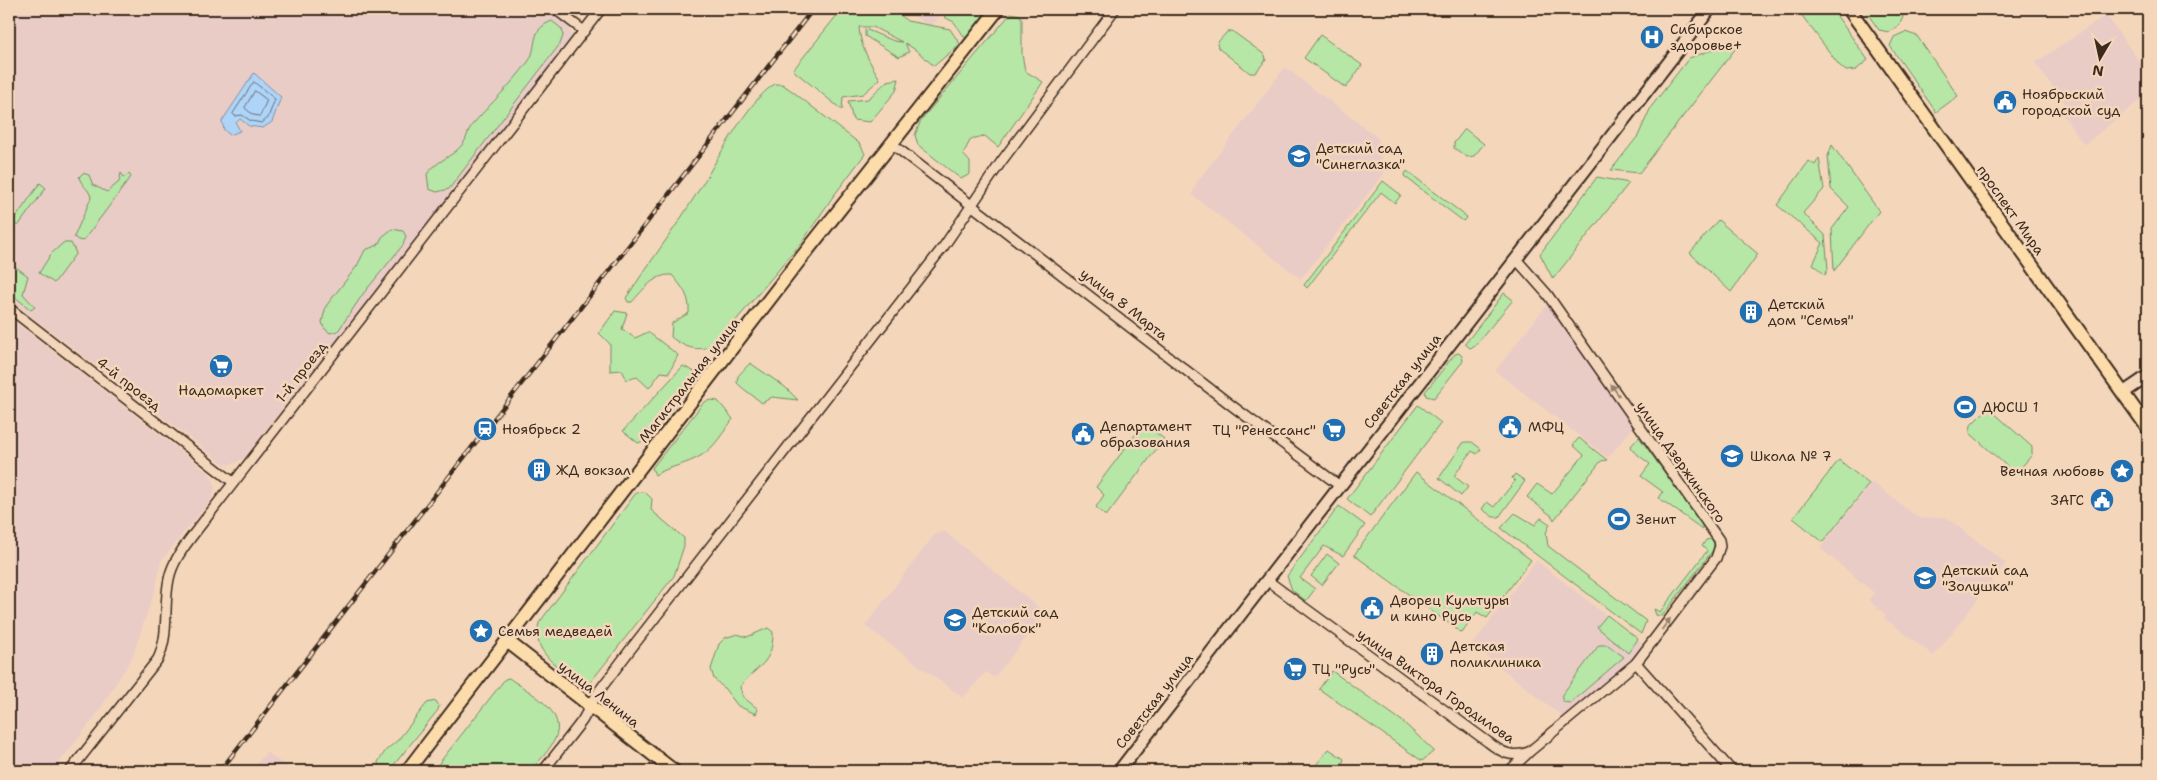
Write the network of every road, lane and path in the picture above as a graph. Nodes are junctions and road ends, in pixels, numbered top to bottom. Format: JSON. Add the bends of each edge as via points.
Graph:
{"nodes":[{"id":1,"x":555,"y":9,"type":"edge"},
{"id":2,"x":601,"y":9,"type":"edge"},
{"id":3,"x":998,"y":9,"type":"edge"},
{"id":4,"x":1115,"y":9,"type":"edge"},
{"id":5,"x":1710,"y":9,"type":"edge"},
{"id":6,"x":1849,"y":9,"type":"edge"},
{"id":7,"x":584,"y":31,"type":"junction"},
{"id":8,"x":892,"y":144,"type":"junction"},
{"id":9,"x":971,"y":205,"type":"junction"},
{"id":10,"x":1516,"y":259,"type":"junction"},
{"id":11,"x":9,"y":308,"type":"edge"},
{"id":12,"x":2148,"y":376,"type":"edge"},
{"id":13,"x":2124,"y":393,"type":"junction"},
{"id":14,"x":2148,"y":428,"type":"edge"},
{"id":15,"x":233,"y":482,"type":"junction"},
{"id":16,"x":1340,"y":486,"type":"junction"},
{"id":17,"x":1268,"y":580,"type":"junction"},
{"id":18,"x":507,"y":641,"type":"junction"},
{"id":19,"x":1636,"y":663,"type":"junction"},
{"id":20,"x":590,"y":706,"type":"junction"},
{"id":21,"x":1529,"y":752,"type":"junction"},
{"id":22,"x":70,"y":771,"type":"edge"},
{"id":23,"x":406,"y":771,"type":"edge"},
{"id":24,"x":543,"y":771,"type":"edge"},
{"id":25,"x":674,"y":771,"type":"edge"},
{"id":26,"x":1119,"y":771,"type":"edge"},
{"id":27,"x":1509,"y":771,"type":"edge"},
{"id":28,"x":1732,"y":771,"type":"edge"}],
"edges":[{"from":1,"to":7,"type":"street"},
{"from":2,"to":7,"type":"street","name":"1-й проезд"},
{"from":3,"to":8,"type":"main road","name":"Магистральная улица"},
{"from":4,"to":9,"type":"street"},
{"from":5,"to":10,"type":"main road","name":"Советская улица"},
{"from":6,"to":13,"type":"main road","name":"проспект Мира"},
{"from":7,"to":15,"type":"street","name":"1-й проезд"},
{"from":8,"to":9,"type":"street","name":"улица 8 Марта"},
{"from":8,"to":18,"type":"main road","name":"Магистральная улица"},
{"from":9,"to":16,"type":"street","name":"улица 8 Марта"},
{"from":9,"to":20,"type":"street","via":[[944,246]]},
{"from":10,"to":16,"type":"main road","name":"Советская улица"},
{"from":19,"to":10,"type":"street","name":"улица Дзержинского","one_way":true,"via":[[1716,558],[1719,540],[1547,294]]},
{"from":11,"to":15,"type":"street","name":"4-й проезд"},
{"from":12,"to":13,"type":"main road"},
{"from":13,"to":14,"type":"main road","name":"проспект Мира"},
{"from":15,"to":22,"type":"street","name":"1-й проезд","via":[[173,566],[168,588],[165,637],[158,659]]},
{"from":16,"to":17,"type":"main road","name":"Советская улица"},
{"from":17,"to":21,"type":"street","name":"улица Виктора Городилова","via":[[1500,751],[1520,756]]},
{"from":17,"to":26,"type":"main road","name":"Советская улица"},
{"from":18,"to":20,"type":"main road","name":"улица Ленина"},
{"from":18,"to":23,"type":"main road","name":"Магистральная улица"},
{"from":19,"to":21,"type":"street","name":"улица Виктора Городилова"},
{"from":19,"to":28,"type":"street"},
{"from":20,"to":24,"type":"street"},
{"from":20,"to":25,"type":"main road","name":"улица Ленина"},
{"from":21,"to":27,"type":"street"}]}
